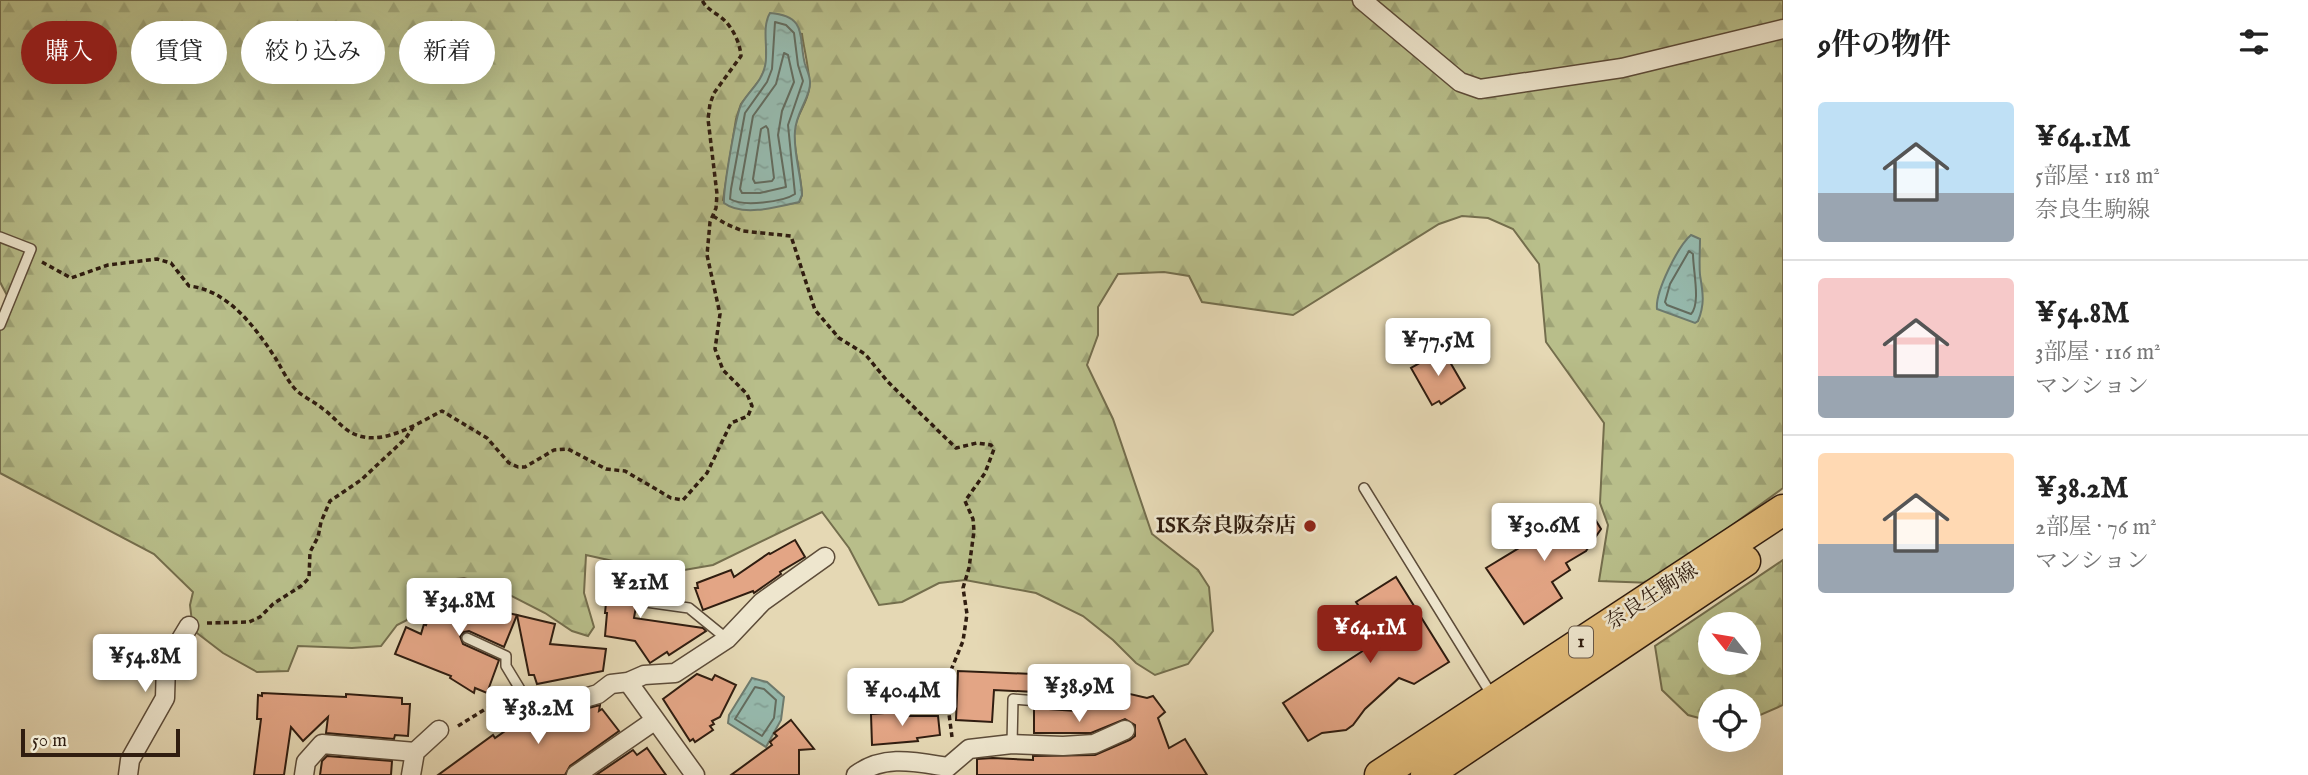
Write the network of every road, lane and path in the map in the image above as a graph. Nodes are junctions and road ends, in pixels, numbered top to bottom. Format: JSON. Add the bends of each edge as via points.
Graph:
{"nodes":[{"id":1,"x":702,"y":0,"type":"edge"},
{"id":2,"x":1362,"y":0,"type":"edge"},
{"id":3,"x":1783,"y":29,"type":"edge"},
{"id":4,"x":713,"y":216,"type":"junction"},
{"id":5,"x":0,"y":237,"type":"edge"},
{"id":6,"x":29,"y":254,"type":"junction"},
{"id":7,"x":0,"y":325,"type":"edge"},
{"id":8,"x":414,"y":425,"type":"junction"},
{"id":9,"x":1364,"y":488,"type":"dead end"},
{"id":10,"x":1783,"y":510,"type":"edge"},
{"id":11,"x":1783,"y":535,"type":"edge"},
{"id":12,"x":825,"y":558,"type":"dead end"},
{"id":13,"x":646,"y":602,"type":"dead end"},
{"id":14,"x":189,"y":626,"type":"joint"},
{"id":15,"x":467,"y":638,"type":"dead end"},
{"id":16,"x":727,"y":639,"type":"junction"},
{"id":17,"x":628,"y":682,"type":"junction"},
{"id":18,"x":526,"y":699,"type":"junction"},
{"id":19,"x":1494,"y":699,"type":"junction"},
{"id":20,"x":1076,"y":704,"type":"dead end"},
{"id":21,"x":654,"y":721,"type":"junction"},
{"id":22,"x":439,"y":730,"type":"joint"},
{"id":23,"x":1125,"y":730,"type":"dead end"},
{"id":24,"x":1012,"y":744,"type":"junction"},
{"id":25,"x":415,"y":751,"type":"junction"},
{"id":26,"x":959,"y":758,"type":"junction"},
{"id":27,"x":128,"y":775,"type":"edge"},
{"id":28,"x":304,"y":775,"type":"edge"},
{"id":29,"x":411,"y":775,"type":"edge"},
{"id":30,"x":576,"y":775,"type":"edge"},
{"id":31,"x":695,"y":775,"type":"edge"},
{"id":32,"x":856,"y":775,"type":"edge"},
{"id":33,"x":1380,"y":775,"type":"edge"},
{"id":34,"x":1426,"y":775,"type":"edge"}],
"edges":[{"from":1,"to":4,"type":"path","via":[[725,20],[741,56],[710,104],[717,194]]},
{"from":2,"to":3,"type":"street","via":[[1460,82],[1480,89],[1622,68]]},
{"from":4,"to":8,"type":"path","via":[[707,255],[720,314],[715,349],[723,370],[747,394],[752,406],[748,416],[730,424],[708,473],[683,500],[568,449],[554,450],[518,467],[487,438],[442,411]]},
{"from":4,"to":26,"type":"path","via":[[743,230],[791,236],[815,310],[839,338],[865,354],[956,448],[977,443],[994,449],[985,473],[965,502],[974,531],[963,588],[967,614],[946,691]]},
{"from":5,"to":6,"type":"lane","via":[[31,249]]},
{"from":6,"to":7,"type":"lane"},
{"from":6,"to":8,"type":"path","via":[[71,278],[108,265],[157,259],[171,263],[189,286],[205,289],[235,307],[295,389],[353,434],[382,438]]},
{"from":8,"to":14,"type":"path","via":[[361,480],[330,501],[310,552],[309,578],[301,586],[248,622]]},
{"from":9,"to":19,"type":"lane"},
{"from":10,"to":19,"type":"main road","name":"奈良生駒線","number":"1"},
{"from":11,"to":34,"type":"main road","name":"奈良生駒線","number":"1"},
{"from":12,"to":16,"type":"street","via":[[762,602]]},
{"from":13,"to":16,"type":"lane","via":[[689,608]]},
{"from":14,"to":27,"type":"street","via":[[166,664],[165,698],[130,760]]},
{"from":15,"to":18,"type":"lane","via":[[506,656],[506,666]]},
{"from":16,"to":17,"type":"street","via":[[675,673],[644,675]]},
{"from":17,"to":18,"type":"street","via":[[611,684],[581,699]]},
{"from":17,"to":21,"type":"street"},
{"from":18,"to":22,"type":"path","via":[[516,705],[488,708],[446,732]]},
{"from":19,"to":33,"type":"main road","name":"奈良生駒線","number":"1"},
{"from":20,"to":24,"type":"lane","via":[[1013,699]]},
{"from":21,"to":30,"type":"street"},
{"from":21,"to":31,"type":"street"},
{"from":22,"to":25,"type":"street"},
{"from":23,"to":24,"type":"street","via":[[1094,744]]},
{"from":24,"to":26,"type":"street","via":[[969,749]]},
{"from":25,"to":28,"type":"street","via":[[322,744],[306,762]]},
{"from":25,"to":29,"type":"street"},
{"from":26,"to":32,"type":"street","via":[[948,767],[899,759]]}]}
